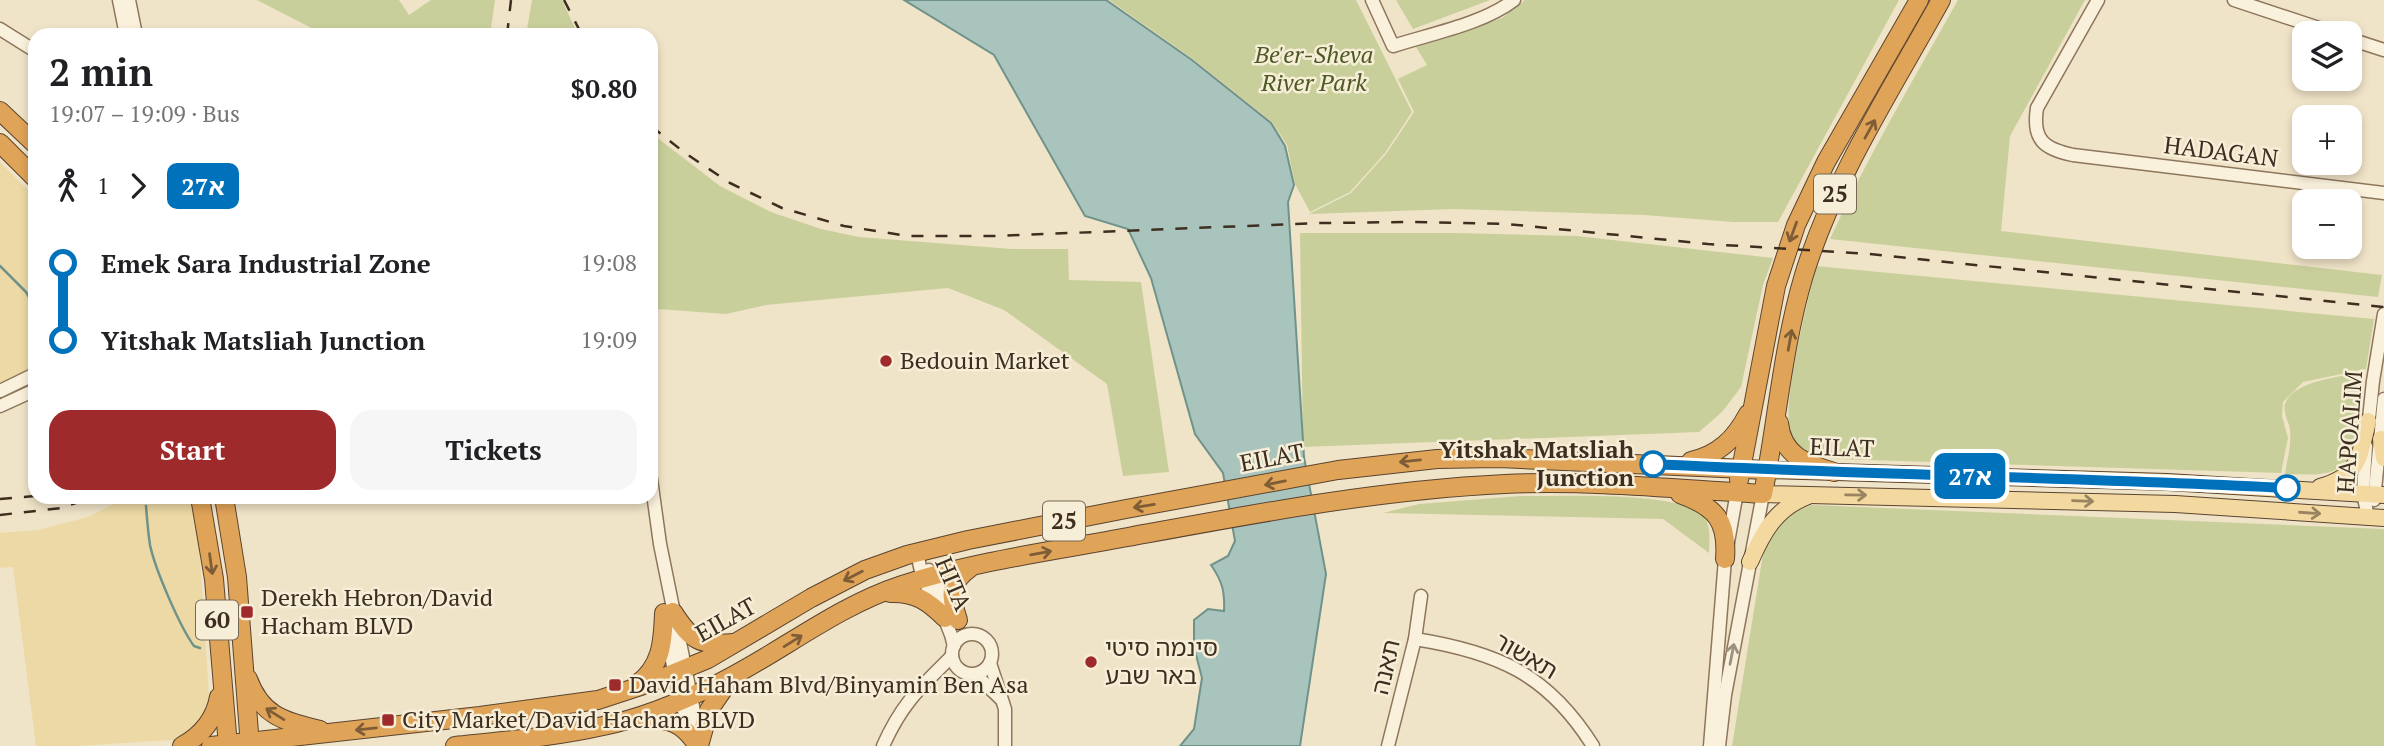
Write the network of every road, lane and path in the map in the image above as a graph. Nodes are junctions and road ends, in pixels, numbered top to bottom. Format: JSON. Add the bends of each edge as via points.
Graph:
{"nodes":[{"id":1,"x":119,"y":0,"type":"edge"},
{"id":2,"x":130,"y":0,"type":"edge"},
{"id":3,"x":1372,"y":0,"type":"edge"},
{"id":4,"x":1514,"y":0,"type":"edge"},
{"id":5,"x":1919,"y":0,"type":"edge"},
{"id":6,"x":1941,"y":0,"type":"edge"},
{"id":7,"x":2098,"y":0,"type":"edge"},
{"id":8,"x":2234,"y":0,"type":"edge"},
{"id":9,"x":2298,"y":21,"type":"edge"},
{"id":10,"x":125,"y":28,"type":"edge"},
{"id":11,"x":135,"y":28,"type":"edge"},
{"id":12,"x":0,"y":29,"type":"edge"},
{"id":13,"x":2362,"y":43,"type":"edge"},
{"id":14,"x":28,"y":47,"type":"edge"},
{"id":15,"x":2384,"y":50,"type":"edge"},
{"id":16,"x":0,"y":111,"type":"edge"},
{"id":17,"x":28,"y":137,"type":"edge"},
{"id":18,"x":0,"y":143,"type":"edge"},
{"id":19,"x":28,"y":171,"type":"edge"},
{"id":20,"x":2384,"y":193,"type":"edge"},
{"id":21,"x":2384,"y":314,"type":"edge"},
{"id":22,"x":28,"y":377,"type":"edge"},
{"id":23,"x":0,"y":391,"type":"edge"},
{"id":24,"x":28,"y":393,"type":"edge"},
{"id":25,"x":2384,"y":399,"type":"edge"},
{"id":26,"x":1754,"y":401,"type":"junction"},
{"id":27,"x":0,"y":406,"type":"edge"},
{"id":28,"x":1778,"y":407,"type":"junction"},
{"id":29,"x":2368,"y":421,"type":"junction"},
{"id":30,"x":2381,"y":439,"type":"junction"},
{"id":31,"x":2384,"y":458,"type":"edge"},
{"id":32,"x":1674,"y":465,"type":"junction"},
{"id":33,"x":1741,"y":469,"type":"junction"},
{"id":34,"x":1767,"y":470,"type":"junction"},
{"id":35,"x":1834,"y":472,"type":"junction"},
{"id":36,"x":1653,"y":488,"type":"junction"},
{"id":37,"x":2312,"y":489,"type":"junction"},
{"id":38,"x":1737,"y":492,"type":"junction"},
{"id":39,"x":1763,"y":494,"type":"junction"},
{"id":40,"x":1813,"y":494,"type":"junction"},
{"id":41,"x":2374,"y":494,"type":"edge"},
{"id":42,"x":201,"y":504,"type":"edge"},
{"id":43,"x":225,"y":504,"type":"edge"},
{"id":44,"x":654,"y":504,"type":"edge"},
{"id":45,"x":2376,"y":518,"type":"edge"},
{"id":46,"x":917,"y":552,"type":"junction"},
{"id":47,"x":1725,"y":559,"type":"junction"},
{"id":48,"x":1750,"y":562,"type":"junction"},
{"id":49,"x":974,"y":566,"type":"junction"},
{"id":50,"x":928,"y":577,"type":"junction"},
{"id":51,"x":876,"y":594,"type":"junction"},
{"id":52,"x":1421,"y":596,"type":"dead end"},
{"id":53,"x":668,"y":613,"type":"junction"},
{"id":54,"x":951,"y":619,"type":"junction"},
{"id":55,"x":972,"y":634,"type":"junction"},
{"id":56,"x":1415,"y":639,"type":"junction"},
{"id":57,"x":736,"y":643,"type":"junction"},
{"id":58,"x":953,"y":651,"type":"junction"},
{"id":59,"x":990,"y":663,"type":"junction"},
{"id":60,"x":244,"y":667,"type":"junction"},
{"id":61,"x":680,"y":672,"type":"junction"},
{"id":62,"x":969,"y":673,"type":"junction"},
{"id":63,"x":733,"y":676,"type":"junction"},
{"id":64,"x":930,"y":678,"type":"junction"},
{"id":65,"x":222,"y":683,"type":"junction"},
{"id":66,"x":627,"y":691,"type":"junction"},
{"id":67,"x":686,"y":699,"type":"junction"},
{"id":68,"x":1005,"y":709,"type":"junction"},
{"id":69,"x":635,"y":718,"type":"junction"},
{"id":70,"x":331,"y":733,"type":"junction"},
{"id":71,"x":250,"y":744,"type":"edge"},
{"id":72,"x":222,"y":745,"type":"edge"},
{"id":73,"x":700,"y":745,"type":"edge"},
{"id":74,"x":182,"y":746,"type":"edge"},
{"id":75,"x":455,"y":746,"type":"edge"},
{"id":76,"x":883,"y":746,"type":"edge"},
{"id":77,"x":1005,"y":746,"type":"edge"},
{"id":78,"x":1388,"y":746,"type":"edge"},
{"id":79,"x":1593,"y":746,"type":"edge"},
{"id":80,"x":1710,"y":746,"type":"edge"},
{"id":81,"x":1719,"y":746,"type":"edge"}],
"edges":[{"from":1,"to":10,"type":"street"},
{"from":2,"to":11,"type":"street"},
{"from":3,"to":4,"type":"street","via":[[1393,46],[1476,20]]},
{"from":5,"to":26,"type":"highway","number":"25","one_way":true,"via":[[1826,162],[1796,225],[1776,286]]},
{"from":28,"to":6,"type":"highway","number":"25","one_way":true,"via":[[1804,277],[1822,223]]},
{"from":7,"to":20,"type":"street","name":"HADAGAN","via":[[2037,108],[2037,135],[2043,144],[2054,151],[2087,157]]},
{"from":8,"to":9,"type":"street"},
{"from":12,"to":14,"type":"street"},
{"from":13,"to":15,"type":"street"},
{"from":16,"to":17,"type":"highway"},
{"from":18,"to":19,"type":"highway"},
{"from":21,"to":29,"type":"street","name":"HAPOALIM"},
{"from":22,"to":23,"type":"street"},
{"from":24,"to":27,"type":"street"},
{"from":25,"to":30,"type":"street","name":"HAPOALIM"},
{"from":26,"to":32,"type":"highway","via":[[1724,446],[1703,458]]},
{"from":26,"to":33,"type":"highway","number":"25"},
{"from":28,"to":34,"type":"highway","number":"25"},
{"from":28,"to":35,"type":"highway","via":[[1783,439],[1794,456]]},
{"from":29,"to":37,"type":"main road","via":[[2359,455],[2347,475]]},
{"from":29,"to":41,"type":"street","name":"HAPOALIM"},
{"from":30,"to":31,"type":"main road"},
{"from":30,"to":41,"type":"street","name":"HAPOALIM"},
{"from":32,"to":33,"type":"highway","name":"EILAT","number":"25"},
{"from":32,"to":46,"type":"highway","name":"EILAT","number":"25","one_way":true,"via":[[1466,458],[1408,461],[1112,511]]},
{"from":33,"to":34,"type":"highway","name":"EILAT","number":"25"},
{"from":33,"to":38,"type":"highway","number":"25"},
{"from":34,"to":35,"type":"main road","name":"EILAT"},
{"from":34,"to":39,"type":"highway","number":"25"},
{"from":35,"to":37,"type":"main road","name":"EILAT"},
{"from":36,"to":38,"type":"highway","name":"EILAT","number":"25"},
{"from":36,"to":47,"type":"highway","via":[[1681,494],[1709,508],[1724,528]]},
{"from":49,"to":36,"type":"highway","name":"EILAT","number":"25","one_way":true,"via":[[1229,518],[1412,491],[1509,484]]},
{"from":37,"to":41,"type":"main road","name":"EILAT"},
{"from":38,"to":39,"type":"highway","name":"EILAT","number":"25"},
{"from":38,"to":47,"type":"street"},
{"from":39,"to":40,"type":"main road","name":"EILAT"},
{"from":39,"to":48,"type":"street"},
{"from":40,"to":45,"type":"main road","name":"EILAT","one_way":true,"via":[[2175,504]]},
{"from":40,"to":48,"type":"main road","via":[[1774,517]]},
{"from":41,"to":45,"type":"street","name":"HAPOALIM"},
{"from":42,"to":65,"type":"highway","number":"60","one_way":true,"via":[[214,579]]},
{"from":43,"to":60,"type":"highway","number":"60"},
{"from":44,"to":53,"type":"street"},
{"from":46,"to":50,"type":"street","name":"HITA"},
{"from":46,"to":57,"type":"highway","name":"EILAT","number":"25","one_way":true,"via":[[866,570]]},
{"from":47,"to":80,"type":"street"},
{"from":81,"to":48,"type":"street","one_way":true,"via":[[1724,695]]},
{"from":49,"to":50,"type":"highway","name":"EILAT","number":"25"},
{"from":49,"to":54,"type":"highway","via":[[954,583]]},
{"from":50,"to":51,"type":"highway","name":"EILAT","number":"25"},
{"from":50,"to":54,"type":"street","name":"HITA"},
{"from":51,"to":54,"type":"highway","via":[[916,595]]},
{"from":63,"to":51,"type":"highway","name":"EILAT","number":"25","one_way":true},
{"from":52,"to":56,"type":"street","name":"תאנה"},
{"from":53,"to":57,"type":"highway","via":[[687,633],[703,641]]},
{"from":53,"to":61,"type":"street"},
{"from":53,"to":66,"type":"highway","via":[[659,658],[642,681]]},
{"from":54,"to":55,"type":"street","name":"HITA"},
{"from":54,"to":58,"type":"street","name":"HITA"},
{"from":55,"to":58,"type":"street","name":"HITA","via":[[959,639]]},
{"from":55,"to":59,"type":"street","name":"HITA","via":[[990,643]]},
{"from":56,"to":78,"type":"street","name":"תאנה"},
{"from":56,"to":79,"type":"street","name":"תאשור","via":[[1461,648],[1511,666],[1560,701]]},
{"from":57,"to":61,"type":"highway","name":"EILAT","number":"25"},
{"from":58,"to":62,"type":"street","name":"HITA","via":[[956,665]]},
{"from":58,"to":64,"type":"street"},
{"from":59,"to":62,"type":"street","via":[[984,670]]},
{"from":59,"to":68,"type":"street","name":"HITA"},
{"from":70,"to":60,"type":"highway","one_way":true,"via":[[274,715],[254,695]]},
{"from":60,"to":71,"type":"highway","number":"60"},
{"from":61,"to":66,"type":"highway","name":"EILAT","number":"25"},
{"from":61,"to":67,"type":"street"},
{"from":62,"to":64,"type":"street"},
{"from":62,"to":68,"type":"street","name":"HITA","via":[[997,694]]},
{"from":63,"to":67,"type":"highway","name":"EILAT","number":"25"},
{"from":63,"to":73,"type":"highway","via":[[714,700]]},
{"from":64,"to":76,"type":"street","via":[[902,708]]},
{"from":65,"to":72,"type":"highway","number":"60"},
{"from":65,"to":74,"type":"highway","via":[[213,716]]},
{"from":66,"to":70,"type":"highway","name":"EILAT","number":"25","one_way":true,"via":[[560,706]]},
{"from":67,"to":69,"type":"highway","name":"EILAT","number":"25"},
{"from":67,"to":73,"type":"street"},
{"from":68,"to":77,"type":"street","name":"HITA"},
{"from":69,"to":73,"type":"highway","via":[[664,719],[681,726]]},
{"from":69,"to":75,"type":"highway","name":"EILAT","number":"25","via":[[564,733]]},
{"from":70,"to":71,"type":"highway","name":"EILAT","number":"25"},
{"from":71,"to":72,"type":"highway","name":"EILAT","number":"25"}]}
